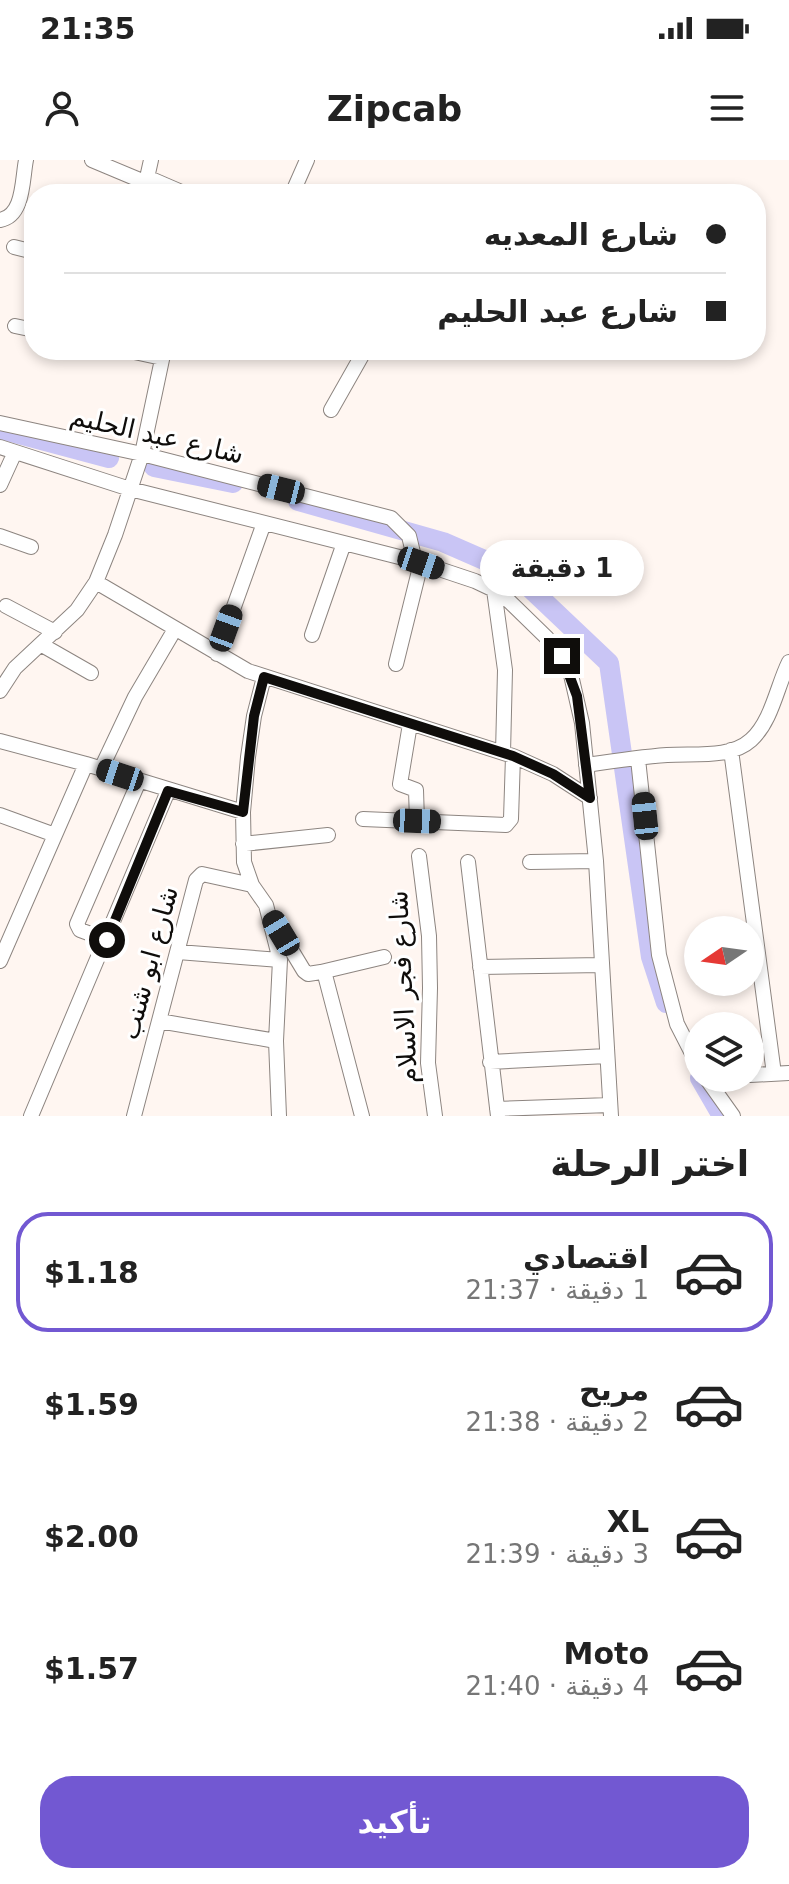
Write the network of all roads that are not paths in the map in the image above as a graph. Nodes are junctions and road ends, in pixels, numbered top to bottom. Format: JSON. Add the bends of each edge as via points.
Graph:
{"nodes":[{"id":1,"x":26,"y":160,"type":"edge"},
{"id":2,"x":92,"y":160,"type":"edge"},
{"id":3,"x":151,"y":160,"type":"edge"},
{"id":4,"x":307,"y":160,"type":"edge"},
{"id":5,"x":147,"y":178,"type":"junction"},
{"id":6,"x":162,"y":184,"type":"edge"},
{"id":7,"x":296,"y":184,"type":"edge"},
{"id":8,"x":0,"y":220,"type":"edge"},
{"id":9,"x":14,"y":247,"type":"dead end"},
{"id":10,"x":24,"y":250,"type":"edge"},
{"id":11,"x":15,"y":326,"type":"dead end"},
{"id":12,"x":24,"y":328,"type":"edge"},
{"id":13,"x":162,"y":360,"type":"edge"},
{"id":14,"x":359,"y":360,"type":"edge"},
{"id":15,"x":331,"y":410,"type":"dead end"},
{"id":16,"x":0,"y":423,"type":"edge"},
{"id":17,"x":0,"y":447,"type":"edge"},
{"id":18,"x":15,"y":452,"type":"junction"},
{"id":19,"x":142,"y":454,"type":"junction"},
{"id":20,"x":0,"y":485,"type":"edge"},
{"id":21,"x":130,"y":489,"type":"junction"},
{"id":22,"x":264,"y":523,"type":"junction"},
{"id":23,"x":0,"y":536,"type":"edge"},
{"id":24,"x":344,"y":543,"type":"junction"},
{"id":25,"x":31,"y":547,"type":"dead end"},
{"id":26,"x":418,"y":562,"type":"junction"},
{"id":27,"x":96,"y":582,"type":"junction"},
{"id":28,"x":494,"y":590,"type":"junction"},
{"id":29,"x":6,"y":606,"type":"dead end"},
{"id":30,"x":175,"y":629,"type":"junction"},
{"id":31,"x":55,"y":632,"type":"junction"},
{"id":32,"x":312,"y":635,"type":"dead end"},
{"id":33,"x":42,"y":645,"type":"junction"},
{"id":34,"x":217,"y":654,"type":"junction"},
{"id":35,"x":789,"y":662,"type":"edge"},
{"id":36,"x":396,"y":664,"type":"dead end"},
{"id":37,"x":6,"y":669,"type":"edge"},
{"id":38,"x":91,"y":673,"type":"dead end"},
{"id":39,"x":264,"y":677,"type":"junction"},
{"id":40,"x":0,"y":691,"type":"edge"},
{"id":41,"x":410,"y":724,"type":"junction"},
{"id":42,"x":0,"y":741,"type":"edge"},
{"id":43,"x":731,"y":750,"type":"junction"},
{"id":44,"x":508,"y":755,"type":"junction"},
{"id":45,"x":634,"y":759,"type":"junction"},
{"id":46,"x":586,"y":765,"type":"junction"},
{"id":47,"x":94,"y":766,"type":"junction"},
{"id":48,"x":139,"y":781,"type":"junction"},
{"id":49,"x":168,"y":791,"type":"junction"},
{"id":50,"x":590,"y":798,"type":"junction"},
{"id":51,"x":243,"y":812,"type":"junction"},
{"id":52,"x":0,"y":815,"type":"edge"},
{"id":53,"x":363,"y":819,"type":"dead end"},
{"id":54,"x":417,"y":821,"type":"junction"},
{"id":55,"x":55,"y":835,"type":"junction"},
{"id":56,"x":328,"y":835,"type":"dead end"},
{"id":57,"x":243,"y":844,"type":"junction"},
{"id":58,"x":419,"y":856,"type":"dead end"},
{"id":59,"x":596,"y":861,"type":"junction"},
{"id":60,"x":468,"y":862,"type":"dead end"},
{"id":61,"x":530,"y":862,"type":"dead end"},
{"id":62,"x":252,"y":885,"type":"junction"},
{"id":63,"x":269,"y":914,"type":"junction"},
{"id":64,"x":5,"y":936,"type":"edge"},
{"id":65,"x":107,"y":940,"type":"junction"},
{"id":66,"x":178,"y":952,"type":"junction"},
{"id":67,"x":384,"y":957,"type":"dead end"},
{"id":68,"x":280,"y":960,"type":"junction"},
{"id":69,"x":0,"y":961,"type":"edge"},
{"id":70,"x":602,"y":965,"type":"junction"},
{"id":71,"x":480,"y":967,"type":"junction"},
{"id":72,"x":321,"y":972,"type":"junction"},
{"id":73,"x":159,"y":1021,"type":"junction"},
{"id":74,"x":684,"y":1038,"type":"edge"},
{"id":75,"x":276,"y":1041,"type":"junction"},
{"id":76,"x":607,"y":1056,"type":"junction"},
{"id":77,"x":490,"y":1062,"type":"junction"},
{"id":78,"x":781,"y":1074,"type":"edge"},
{"id":79,"x":716,"y":1092,"type":"edge"},
{"id":80,"x":610,"y":1110,"type":"edge"},
{"id":81,"x":498,"y":1112,"type":"edge"},
{"id":82,"x":31,"y":1116,"type":"edge"},
{"id":83,"x":134,"y":1116,"type":"edge"},
{"id":84,"x":279,"y":1116,"type":"edge"},
{"id":85,"x":362,"y":1116,"type":"edge"},
{"id":86,"x":435,"y":1116,"type":"edge"},
{"id":87,"x":733,"y":1116,"type":"edge"}],
"edges":[{"from":1,"to":8,"type":"street","via":[[16,211]]},
{"from":2,"to":5,"type":"street","via":[[142,181]]},
{"from":3,"to":5,"type":"street"},
{"from":4,"to":7,"type":"street"},
{"from":5,"to":6,"type":"street"},
{"from":9,"to":10,"type":"street"},
{"from":11,"to":12,"type":"street"},
{"from":13,"to":19,"type":"street"},
{"from":14,"to":15,"type":"street"},
{"from":16,"to":19,"type":"street","name":"شارع عبد الحليم"},
{"from":17,"to":18,"type":"street","name":"شارع عبد الحليم"},
{"from":18,"to":20,"type":"street"},
{"from":18,"to":21,"type":"street","name":"شارع عبد الحليم"},
{"from":19,"to":21,"type":"street"},
{"from":19,"to":26,"type":"street","name":"شارع عبد الحليم","via":[[391,518],[409,536]]},
{"from":21,"to":22,"type":"street","name":"شارع عبد الحليم"},
{"from":21,"to":27,"type":"street"},
{"from":22,"to":24,"type":"street","name":"شارع عبد الحليم"},
{"from":22,"to":34,"type":"street"},
{"from":23,"to":25,"type":"street"},
{"from":24,"to":26,"type":"street","name":"شارع عبد الحليم"},
{"from":24,"to":32,"type":"street"},
{"from":26,"to":28,"type":"street","name":"شارع عبد الحليم"},
{"from":26,"to":36,"type":"street"},
{"from":27,"to":30,"type":"street"},
{"from":27,"to":31,"type":"street"},
{"from":28,"to":44,"type":"street","via":[[505,670]]},
{"from":28,"to":46,"type":"street","name":"شارع عبد الحليم","via":[[562,656],[577,696]]},
{"from":29,"to":31,"type":"street"},
{"from":30,"to":34,"type":"street"},
{"from":30,"to":47,"type":"street"},
{"from":31,"to":33,"type":"street"},
{"from":33,"to":37,"type":"street"},
{"from":33,"to":38,"type":"street"},
{"from":34,"to":39,"type":"street"},
{"from":35,"to":43,"type":"street","via":[[764,724],[751,740]]},
{"from":37,"to":40,"type":"street"},
{"from":39,"to":41,"type":"street"},
{"from":39,"to":51,"type":"street"},
{"from":41,"to":44,"type":"street"},
{"from":41,"to":54,"type":"street","via":[[399,782],[416,790]]},
{"from":42,"to":47,"type":"street"},
{"from":43,"to":45,"type":"street"},
{"from":43,"to":78,"type":"street"},
{"from":44,"to":50,"type":"street","via":[[553,774]]},
{"from":44,"to":54,"type":"street","via":[[508,824]]},
{"from":45,"to":46,"type":"street"},
{"from":45,"to":74,"type":"street","via":[[659,955]]},
{"from":46,"to":50,"type":"street","name":"شارع عبد الحليم"},
{"from":47,"to":48,"type":"street"},
{"from":47,"to":55,"type":"street"},
{"from":48,"to":49,"type":"street"},
{"from":48,"to":65,"type":"street","via":[[77,924]]},
{"from":49,"to":51,"type":"street"},
{"from":49,"to":65,"type":"street"},
{"from":50,"to":59,"type":"street","name":"شارع عبد الحليم"},
{"from":51,"to":57,"type":"street"},
{"from":52,"to":55,"type":"street"},
{"from":53,"to":54,"type":"street"},
{"from":55,"to":64,"type":"street"},
{"from":56,"to":57,"type":"street"},
{"from":57,"to":62,"type":"street"},
{"from":58,"to":86,"type":"street","name":"شارع فجر الاسلام","via":[[429,936],[428,1063]]},
{"from":59,"to":61,"type":"street"},
{"from":59,"to":70,"type":"street","name":"شارع عبد الحليم"},
{"from":60,"to":71,"type":"street"},
{"from":62,"to":63,"type":"street"},
{"from":62,"to":66,"type":"street","name":"شارع ابو شنب","via":[[199,875]]},
{"from":63,"to":68,"type":"street"},
{"from":63,"to":72,"type":"street","via":[[304,971]]},
{"from":64,"to":69,"type":"street"},
{"from":65,"to":82,"type":"street"},
{"from":66,"to":68,"type":"street"},
{"from":66,"to":73,"type":"street","name":"شارع ابو شنب"},
{"from":67,"to":72,"type":"street"},
{"from":68,"to":75,"type":"street"},
{"from":70,"to":71,"type":"street"},
{"from":70,"to":76,"type":"street","name":"شارع عبد الحليم"},
{"from":71,"to":77,"type":"street"},
{"from":72,"to":85,"type":"street"},
{"from":73,"to":75,"type":"street"},
{"from":73,"to":83,"type":"street","name":"شارع ابو شنب"},
{"from":75,"to":84,"type":"street"},
{"from":76,"to":77,"type":"street"},
{"from":76,"to":80,"type":"street","name":"شارع عبد الحليم"},
{"from":77,"to":81,"type":"street"},
{"from":79,"to":87,"type":"street"},
{"from":80,"to":81,"type":"street"}]}
